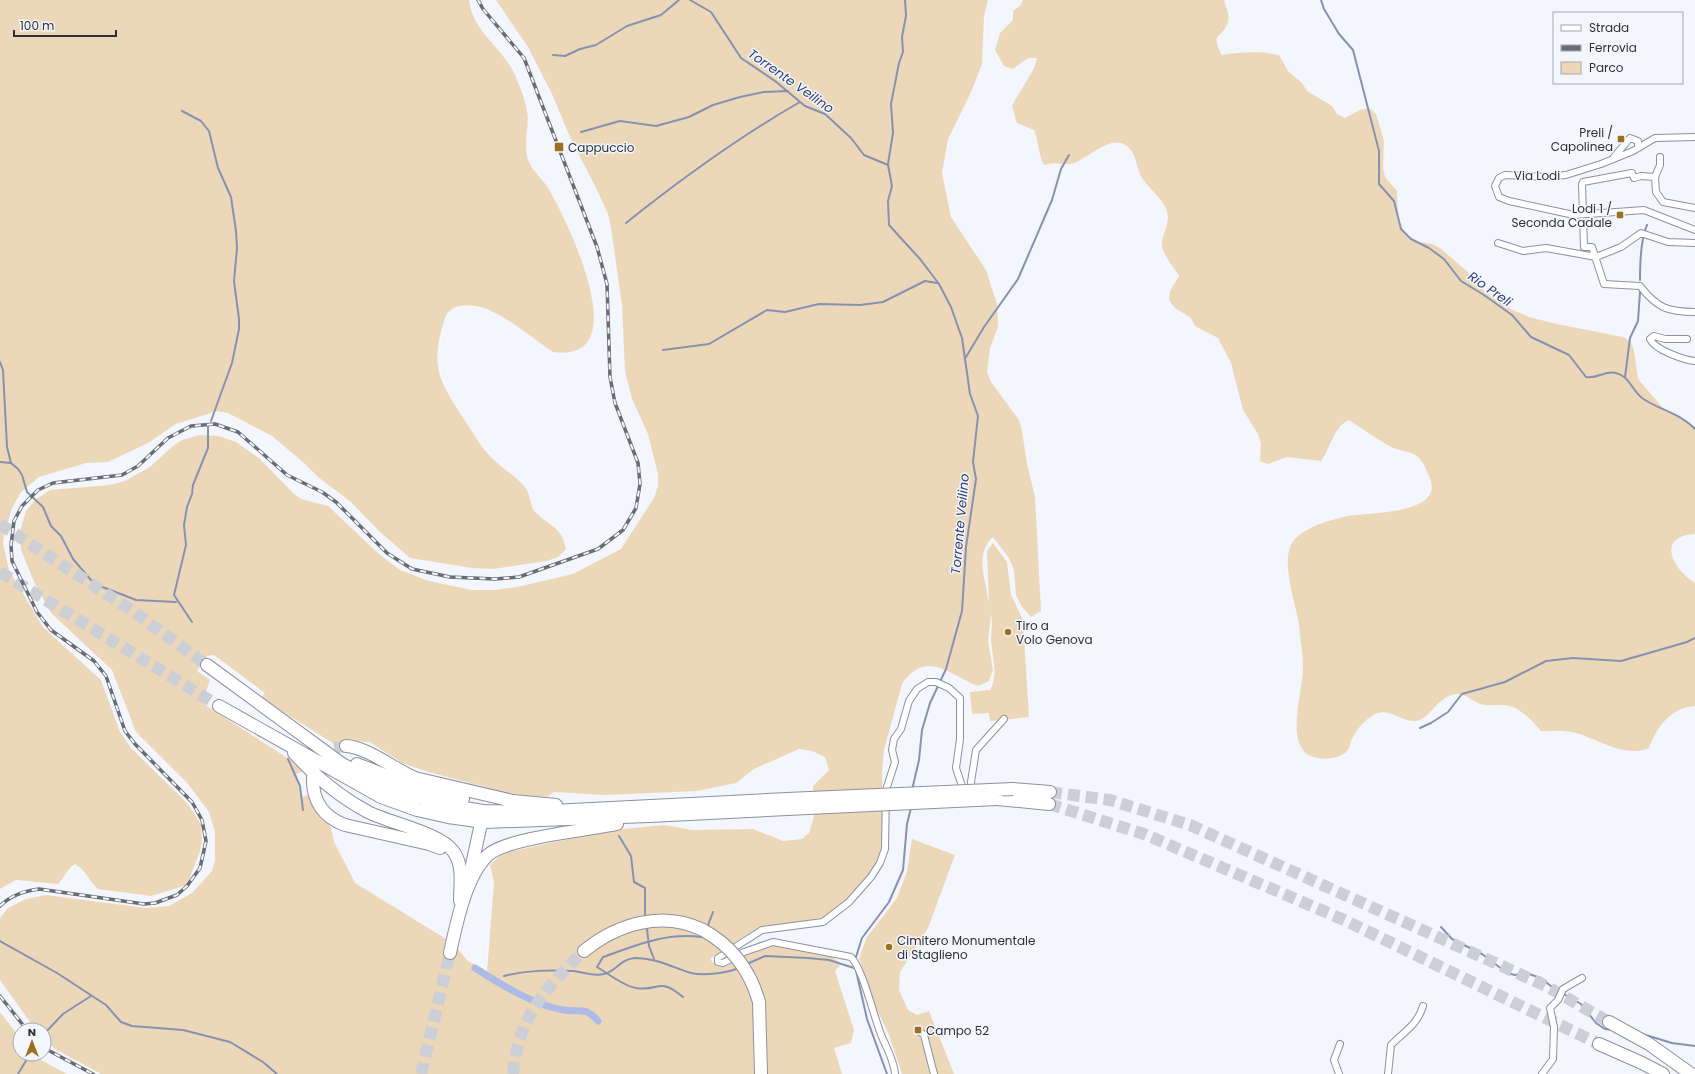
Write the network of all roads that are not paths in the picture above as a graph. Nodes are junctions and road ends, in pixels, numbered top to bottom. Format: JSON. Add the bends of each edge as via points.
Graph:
{"nodes":[{"id":1,"x":1695,"y":138,"type":"edge"},
{"id":2,"x":1638,"y":148,"type":"junction"},
{"id":3,"x":1614,"y":157,"type":"junction"},
{"id":4,"x":1660,"y":157,"type":"dead end"},
{"id":5,"x":1655,"y":178,"type":"junction"},
{"id":6,"x":1695,"y":208,"type":"edge"},
{"id":7,"x":1584,"y":215,"type":"junction"},
{"id":8,"x":1695,"y":230,"type":"edge"},
{"id":9,"x":1498,"y":243,"type":"dead end"},
{"id":10,"x":1695,"y":243,"type":"edge"},
{"id":11,"x":1596,"y":257,"type":"junction"},
{"id":12,"x":1695,"y":312,"type":"edge"},
{"id":13,"x":1687,"y":339,"type":"dead end"},
{"id":14,"x":1695,"y":361,"type":"edge"},
{"id":15,"x":206,"y":665,"type":"tunnel mouth"},
{"id":16,"x":219,"y":706,"type":"tunnel mouth"},
{"id":17,"x":264,"y":707,"type":"junction"},
{"id":18,"x":1004,"y":719,"type":"dead end"},
{"id":19,"x":283,"y":742,"type":"junction"},
{"id":20,"x":346,"y":746,"type":"tunnel mouth"},
{"id":21,"x":313,"y":777,"type":"dead end"},
{"id":22,"x":1050,"y":792,"type":"tunnel mouth"},
{"id":23,"x":1013,"y":795,"type":"junction"},
{"id":24,"x":463,"y":799,"type":"dead end"},
{"id":25,"x":787,"y":804,"type":"junction"},
{"id":26,"x":1049,"y":804,"type":"tunnel mouth"},
{"id":27,"x":603,"y":808,"type":"junction"},
{"id":28,"x":649,"y":816,"type":"junction"},
{"id":29,"x":480,"y":828,"type":"dead end"},
{"id":30,"x":460,"y":882,"type":"junction"},
{"id":31,"x":465,"y":895,"type":"junction"},
{"id":32,"x":460,"y":910,"type":"junction"},
{"id":33,"x":584,"y":951,"type":"tunnel mouth"},
{"id":34,"x":450,"y":953,"type":"tunnel mouth"},
{"id":35,"x":1582,"y":978,"type":"dead end"},
{"id":36,"x":1423,"y":1006,"type":"dead end"},
{"id":37,"x":1609,"y":1022,"type":"tunnel mouth"},
{"id":38,"x":919,"y":1031,"type":"dead end"},
{"id":39,"x":1340,"y":1044,"type":"dead end"},
{"id":40,"x":1599,"y":1044,"type":"tunnel mouth"},
{"id":41,"x":761,"y":1074,"type":"edge"},
{"id":42,"x":895,"y":1074,"type":"edge"},
{"id":43,"x":934,"y":1074,"type":"edge"},
{"id":44,"x":1339,"y":1074,"type":"edge"},
{"id":45,"x":1388,"y":1074,"type":"edge"},
{"id":46,"x":1542,"y":1074,"type":"edge"},
{"id":47,"x":1663,"y":1074,"type":"edge"},
{"id":48,"x":1691,"y":1074,"type":"edge"}],
"edges":[{"from":1,"to":2,"type":"street","name":"Via Lodi","via":[[1654,138]]},
{"from":2,"to":3,"type":"street","name":"Via Lodi"},
{"from":2,"to":3,"type":"street","via":[[1638,141],[1630,138]]},
{"from":3,"to":7,"type":"street","name":"Via Lodi","via":[[1566,175],[1511,175],[1501,177],[1496,183],[1497,195],[1502,199]]},
{"from":4,"to":5,"type":"street"},
{"from":5,"to":6,"type":"street","via":[[1656,192],[1663,202]]},
{"from":5,"to":7,"type":"street","via":[[1634,178],[1632,173],[1583,182]]},
{"from":7,"to":8,"type":"street","name":"Via Lodi","via":[[1644,210]]},
{"from":7,"to":11,"type":"street","via":[[1584,246],[1592,247]]},
{"from":9,"to":11,"type":"street","via":[[1524,251],[1546,248]]},
{"from":10,"to":11,"type":"street","via":[[1668,242],[1641,233],[1621,247]]},
{"from":11,"to":12,"type":"street","via":[[1604,284],[1640,286],[1652,301],[1665,309]]},
{"from":13,"to":14,"type":"street","via":[[1654,336],[1650,339],[1655,345],[1676,356]]},
{"from":15,"to":17,"type":"highway"},
{"from":16,"to":19,"type":"highway"},
{"from":17,"to":24,"type":"highway","via":[[364,768],[410,785]]},
{"from":17,"to":27,"type":"highway","via":[[354,771],[420,799],[466,809],[500,812]]},
{"from":18,"to":42,"type":"street","via":[[976,750],[971,782],[973,803],[969,806],[956,768],[960,739],[961,702],[958,695],[936,682],[926,683],[915,692],[894,740],[894,765],[886,790],[885,849],[871,877],[849,902],[823,922],[762,930],[719,956],[719,963],[722,963],[773,942],[851,957],[858,968],[893,1060]]},
{"from":19,"to":28,"type":"highway","via":[[381,797],[417,810],[448,817],[484,822]]},
{"from":19,"to":30,"type":"highway","via":[[309,769],[352,802],[383,819],[445,843],[458,859]]},
{"from":20,"to":27,"type":"highway","via":[[366,751],[415,778],[478,794],[513,801]]},
{"from":21,"to":30,"type":"highway","via":[[317,803],[333,820],[438,847],[452,860]]},
{"from":22,"to":23,"type":"highway"},
{"from":23,"to":25,"type":"highway","bridge":true,"via":[[980,799]]},
{"from":23,"to":26,"type":"highway"},
{"from":25,"to":27,"type":"highway"},
{"from":25,"to":28,"type":"highway"},
{"from":28,"to":31,"type":"highway","via":[[498,848],[479,865]]},
{"from":29,"to":31,"type":"highway"},
{"from":30,"to":32,"type":"highway"},
{"from":31,"to":32,"type":"highway"},
{"from":32,"to":34,"type":"highway"},
{"from":33,"to":41,"type":"highway","bridge":true,"via":[[613,931],[639,923],[657,921],[676,921],[703,930],[719,940],[739,960],[749,976],[759,1002]]},
{"from":35,"to":46,"type":"street","via":[[1563,989],[1558,1000],[1550,1008],[1554,1027],[1553,1059]]},
{"from":36,"to":45,"type":"street","via":[[1416,1023],[1391,1045]]},
{"from":37,"to":48,"type":"highway","via":[[1649,1044]]},
{"from":38,"to":43,"type":"street","via":[[924,1036]]},
{"from":39,"to":44,"type":"street","via":[[1334,1060]]},
{"from":40,"to":47,"type":"highway"}]}
